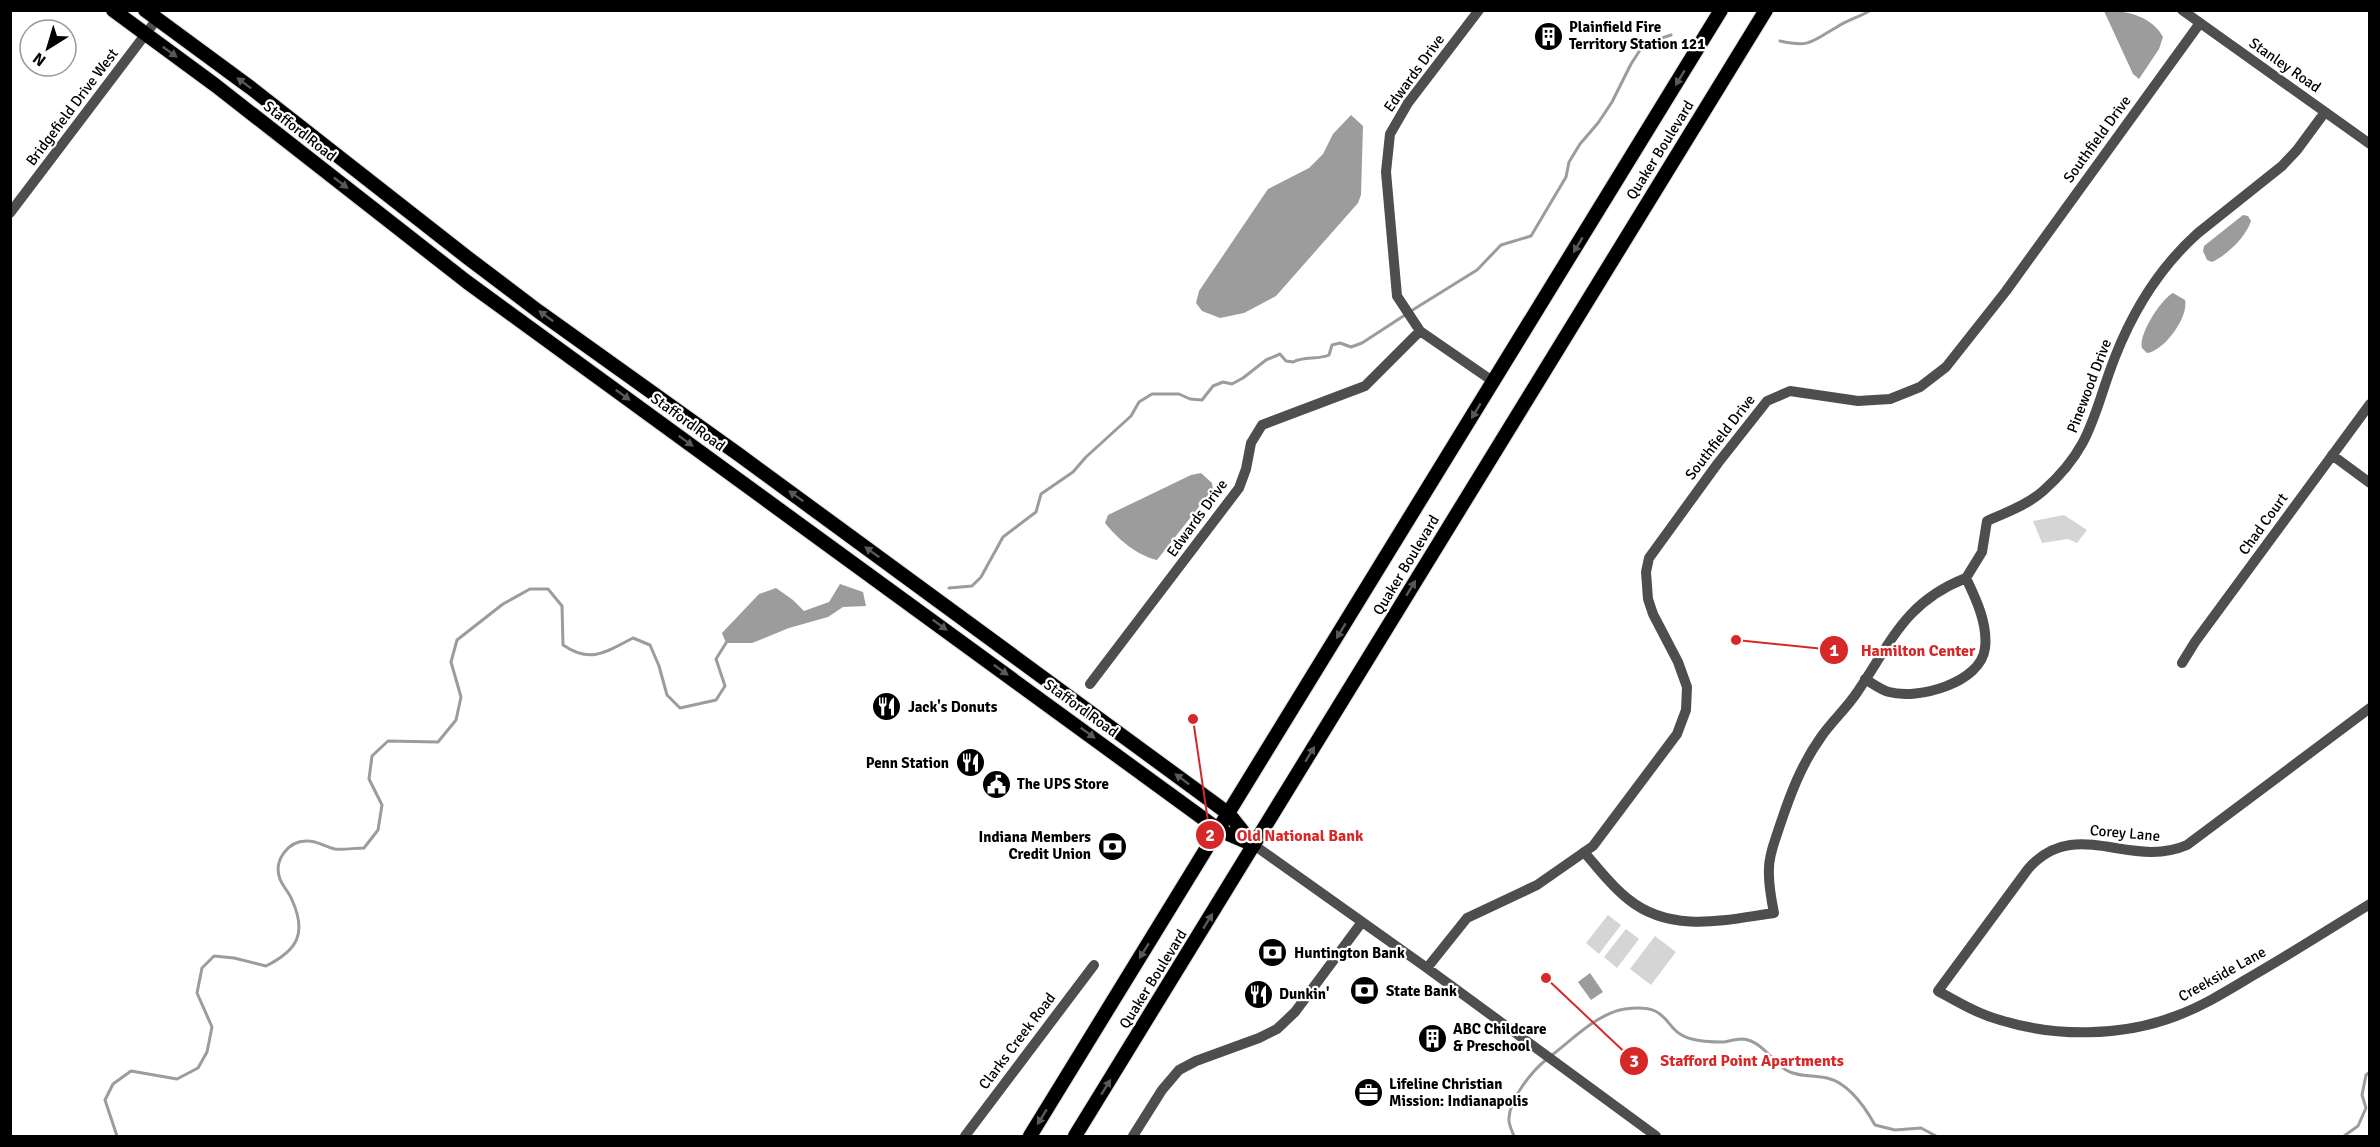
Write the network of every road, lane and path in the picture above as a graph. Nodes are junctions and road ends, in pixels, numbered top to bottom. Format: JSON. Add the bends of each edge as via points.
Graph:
{"nodes":[{"id":1,"x":113,"y":10,"type":"edge"},
{"id":2,"x":145,"y":10,"type":"edge"},
{"id":3,"x":1479,"y":10,"type":"edge"},
{"id":4,"x":1721,"y":10,"type":"edge"},
{"id":5,"x":1766,"y":10,"type":"edge"},
{"id":6,"x":2182,"y":10,"type":"edge"},
{"id":7,"x":157,"y":19,"type":"junction"},
{"id":8,"x":2199,"y":23,"type":"junction"},
{"id":9,"x":146,"y":34,"type":"junction"},
{"id":10,"x":2325,"y":112,"type":"junction"},
{"id":11,"x":2370,"y":144,"type":"edge"},
{"id":12,"x":10,"y":213,"type":"edge"},
{"id":13,"x":1417,"y":328,"type":"junction"},
{"id":14,"x":1494,"y":382,"type":"junction"},
{"id":15,"x":2370,"y":404,"type":"edge"},
{"id":16,"x":2332,"y":455,"type":"junction"},
{"id":17,"x":2370,"y":483,"type":"edge"},
{"id":18,"x":1966,"y":578,"type":"junction"},
{"id":19,"x":2182,"y":663,"type":"dead end"},
{"id":20,"x":1865,"y":679,"type":"junction"},
{"id":21,"x":1090,"y":684,"type":"dead end"},
{"id":22,"x":2370,"y":708,"type":"edge"},
{"id":23,"x":1229,"y":814,"type":"junction"},
{"id":24,"x":1219,"y":830,"type":"junction"},
{"id":25,"x":1254,"y":845,"type":"junction"},
{"id":26,"x":1584,"y":852,"type":"junction"},
{"id":27,"x":2370,"y":904,"type":"edge"},
{"id":28,"x":1362,"y":922,"type":"junction"},
{"id":29,"x":1094,"y":965,"type":"dead end"},
{"id":30,"x":1427,"y":968,"type":"junction"},
{"id":31,"x":1938,"y":992,"type":"joint"},
{"id":32,"x":965,"y":1137,"type":"edge"},
{"id":33,"x":1030,"y":1137,"type":"edge"},
{"id":34,"x":1075,"y":1137,"type":"edge"},
{"id":35,"x":1133,"y":1137,"type":"edge"},
{"id":36,"x":1656,"y":1137,"type":"edge"}],
"edges":[{"from":1,"to":9,"type":"main road","name":"Stafford Road"},
{"from":2,"to":7,"type":"main road","name":"Stafford Road"},
{"from":3,"to":13,"type":"street","name":"Edwards Drive","via":[[1408,103],[1390,134],[1386,172],[1397,296]]},
{"from":4,"to":14,"type":"main road","name":"Quaker Boulevard","one_way":true},
{"from":25,"to":5,"type":"main road","name":"Quaker Boulevard","one_way":true},
{"from":6,"to":8,"type":"street","name":"Stanley Road"},
{"from":7,"to":9,"type":"street","name":"Bridgefield Drive West"},
{"from":23,"to":7,"type":"main road","name":"Stafford Road","one_way":true,"via":[[538,311]]},
{"from":8,"to":10,"type":"street","name":"Stanley Road"},
{"from":8,"to":26,"type":"street","name":"Southfield Drive","via":[[2006,291],[1946,367],[1920,387],[1887,399],[1858,401],[1790,391],[1774,397],[1718,463],[1655,548],[1646,572],[1653,614],[1685,677],[1688,699],[1683,722],[1669,747],[1603,835]]},
{"from":9,"to":12,"type":"street","name":"Bridgefield Drive West"},
{"from":9,"to":24,"type":"main road","name":"Stafford Road","one_way":true,"via":[[467,282]]},
{"from":10,"to":11,"type":"street","name":"Stanley Road"},
{"from":10,"to":18,"type":"street","name":"Pinewood Drive","via":[[2282,166],[2192,238],[2164,270],[2130,323],[2080,449],[2043,491],[1988,521],[1982,552]]},
{"from":13,"to":14,"type":"street","name":"Edwards Drive"},
{"from":13,"to":21,"type":"street","name":"Edwards Drive","via":[[1365,386],[1262,425],[1251,443],[1239,488]]},
{"from":14,"to":23,"type":"main road","name":"Quaker Boulevard","one_way":true},
{"from":15,"to":16,"type":"street","name":"Chad Court"},
{"from":16,"to":17,"type":"street"},
{"from":16,"to":19,"type":"street","name":"Chad Court"},
{"from":18,"to":20,"type":"street","name":"Pinewood Drive","via":[[1913,610]]},
{"from":18,"to":20,"type":"street","via":[[1984,625],[1986,650],[1977,668],[1966,678],[1941,688],[1912,694],[1888,692]]},
{"from":20,"to":26,"type":"street","name":"Pinewood Drive","via":[[1822,735],[1792,788],[1769,866],[1774,913],[1696,923],[1657,915],[1640,908],[1620,892]]},
{"from":22,"to":31,"type":"street","name":"Corey Lane","via":[[2174,851],[2153,853],[2067,844],[2045,852],[2028,869]]},
{"from":23,"to":24,"type":"main road","name":"Quaker Boulevard"},
{"from":23,"to":25,"type":"main road","name":"Stafford Road"},
{"from":24,"to":25,"type":"main road","name":"Stafford Road"},
{"from":24,"to":33,"type":"main road","name":"Quaker Boulevard","one_way":true},
{"from":25,"to":28,"type":"street","name":"Stafford Road"},
{"from":34,"to":25,"type":"main road","name":"Quaker Boulevard","one_way":true},
{"from":26,"to":30,"type":"street","name":"Southfield Drive","via":[[1536,885],[1467,918]]},
{"from":27,"to":31,"type":"street","name":"Creekside Lane","via":[[2210,1001],[2140,1026],[2083,1032],[2043,1029],[2000,1020]]},
{"from":28,"to":30,"type":"street","name":"Stafford Road"},
{"from":28,"to":35,"type":"street","via":[[1295,1012],[1277,1029],[1179,1070]]},
{"from":29,"to":32,"type":"street","name":"Clarks Creek Road"},
{"from":30,"to":36,"type":"street","name":"Stafford Road"}]}
